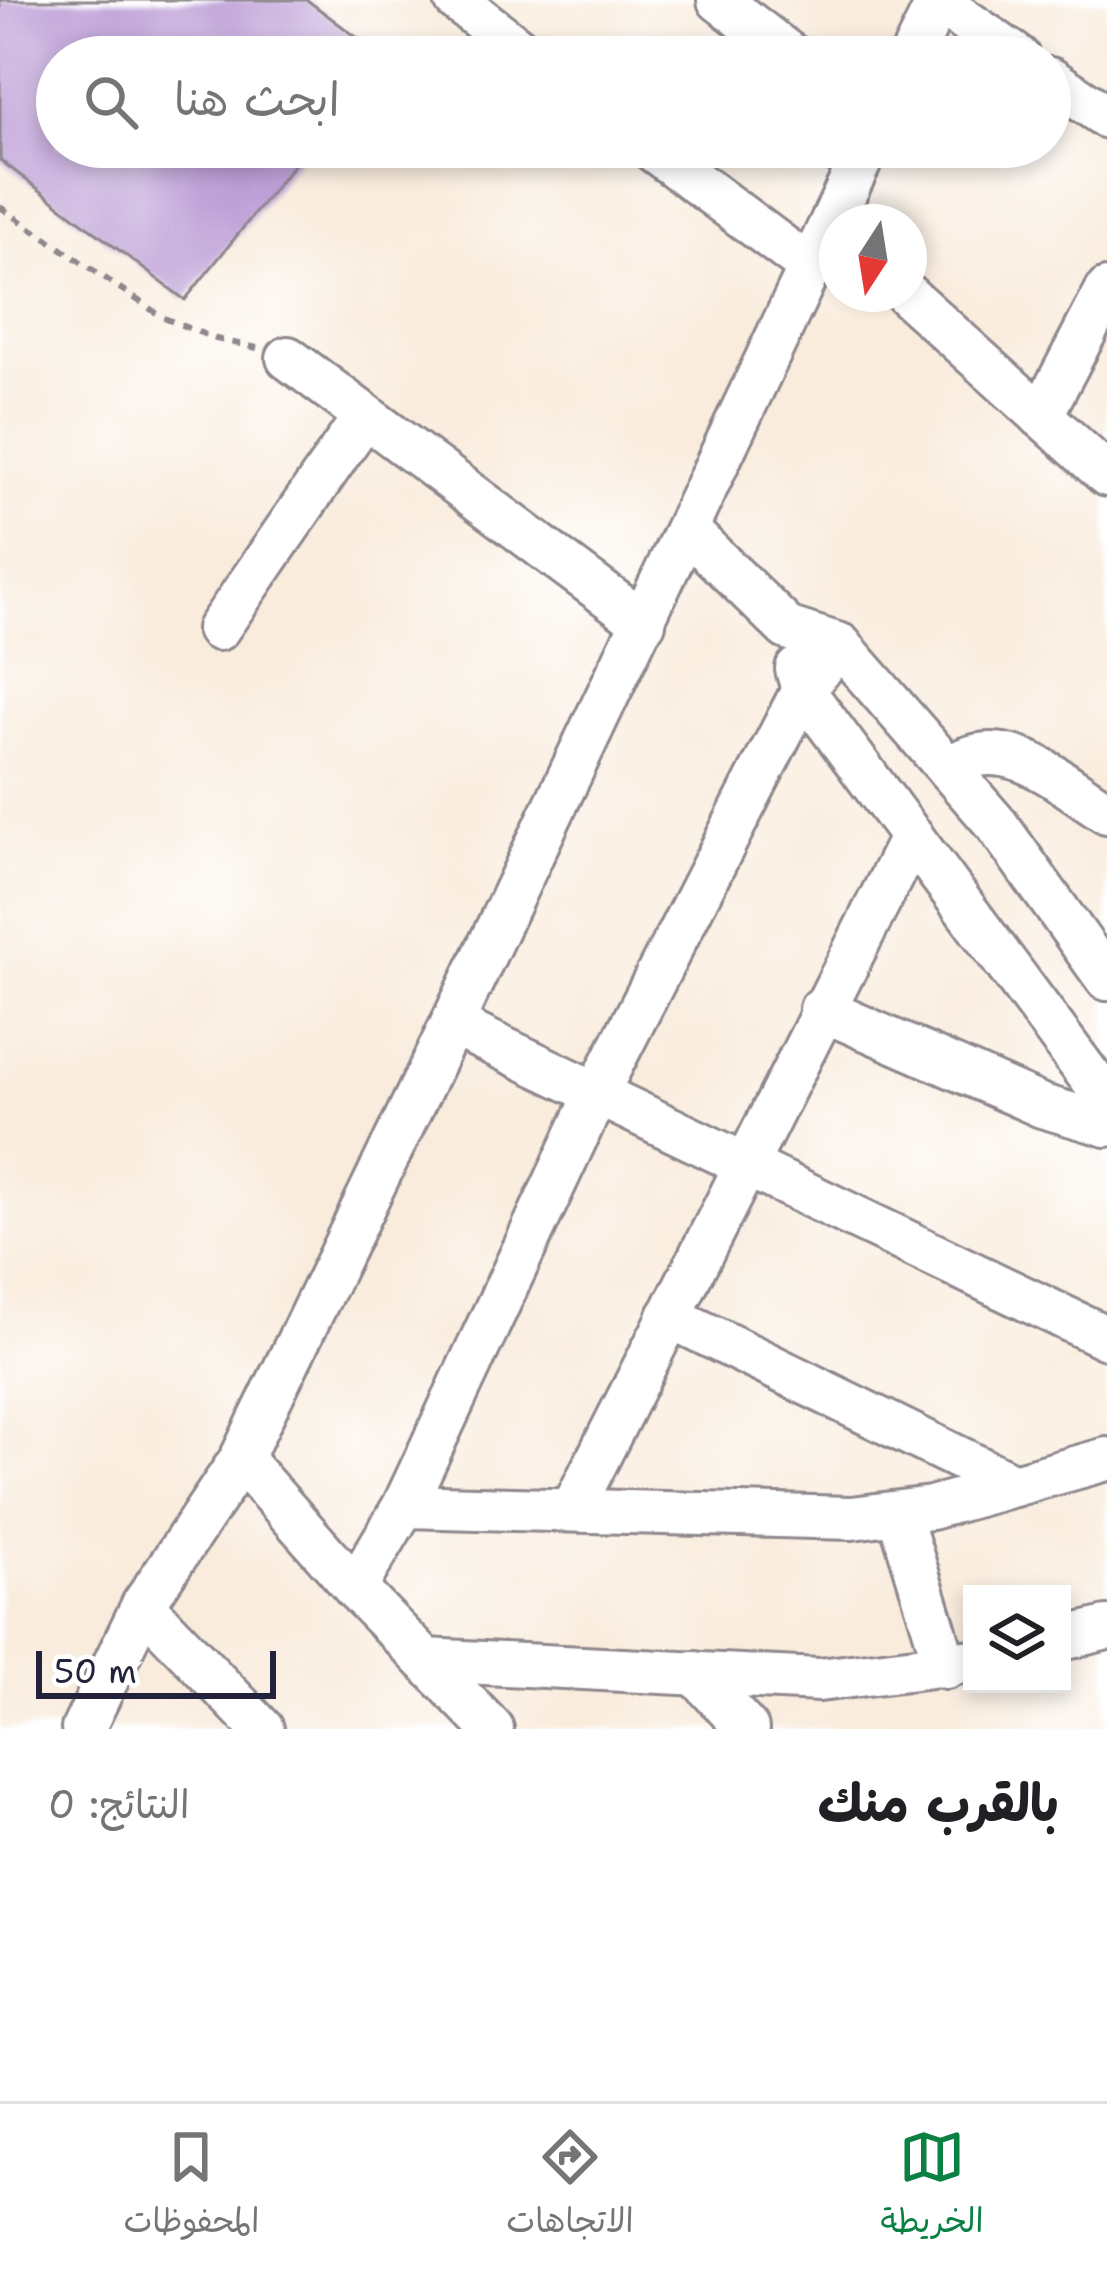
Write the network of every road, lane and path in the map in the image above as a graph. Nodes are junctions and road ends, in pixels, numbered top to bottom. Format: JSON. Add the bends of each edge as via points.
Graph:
{"nodes":[{"id":1,"x":456,"y":0,"type":"edge"},
{"id":2,"x":718,"y":0,"type":"edge"},
{"id":3,"x":939,"y":1,"type":"edge"},
{"id":4,"x":503,"y":36,"type":"edge"},
{"id":5,"x":765,"y":36,"type":"edge"},
{"id":6,"x":922,"y":36,"type":"edge"},
{"id":7,"x":988,"y":36,"type":"edge"},
{"id":8,"x":1071,"y":93,"type":"edge"},
{"id":9,"x":1107,"y":118,"type":"edge"},
{"id":10,"x":677,"y":168,"type":"edge"},
{"id":11,"x":859,"y":168,"type":"edge"},
{"id":12,"x":844,"y":204,"type":"edge"},
{"id":13,"x":0,"y":207,"type":"edge"},
{"id":14,"x":819,"y":254,"type":"edge"},
{"id":15,"x":811,"y":268,"type":"junction"},
{"id":16,"x":1107,"y":290,"type":"edge"},
{"id":17,"x":926,"y":312,"type":"edge"},
{"id":18,"x":288,"y":358,"type":"joint"},
{"id":19,"x":1041,"y":416,"type":"junction"},
{"id":20,"x":364,"y":417,"type":"junction"},
{"id":21,"x":1107,"y":476,"type":"edge"},
{"id":22,"x":688,"y":531,"type":"junction"},
{"id":23,"x":644,"y":622,"type":"junction"},
{"id":24,"x":787,"y":628,"type":"junction"},
{"id":25,"x":218,"y":629,"type":"dead end"},
{"id":26,"x":840,"y":645,"type":"junction"},
{"id":27,"x":803,"y":690,"type":"junction"},
{"id":28,"x":948,"y":769,"type":"junction"},
{"id":29,"x":1107,"y":812,"type":"edge"},
{"id":30,"x":997,"y":825,"type":"junction"},
{"id":31,"x":921,"y":849,"type":"junction"},
{"id":32,"x":1107,"y":979,"type":"edge"},
{"id":33,"x":821,"y":1009,"type":"junction"},
{"id":34,"x":452,"y":1024,"type":"junction"},
{"id":35,"x":596,"y":1095,"type":"junction"},
{"id":36,"x":1107,"y":1100,"type":"edge"},
{"id":37,"x":1107,"y":1124,"type":"edge"},
{"id":38,"x":744,"y":1165,"type":"junction"},
{"id":39,"x":669,"y":1316,"type":"junction"},
{"id":40,"x":1107,"y":1339,"type":"edge"},
{"id":41,"x":241,"y":1459,"type":"junction"},
{"id":42,"x":1107,"y":1459,"type":"edge"},
{"id":43,"x":1015,"y":1485,"type":"junction"},
{"id":44,"x":404,"y":1506,"type":"junction"},
{"id":45,"x":572,"y":1510,"type":"junction"},
{"id":46,"x":899,"y":1514,"type":"junction"},
{"id":47,"x":355,"y":1588,"type":"junction"},
{"id":48,"x":142,"y":1605,"type":"junction"},
{"id":49,"x":1107,"y":1628,"type":"edge"},
{"id":50,"x":1071,"y":1637,"type":"edge"},
{"id":51,"x":425,"y":1660,"type":"junction"},
{"id":52,"x":959,"y":1664,"type":"edge"},
{"id":53,"x":694,"y":1673,"type":"junction"},
{"id":54,"x":83,"y":1729,"type":"edge"},
{"id":55,"x":262,"y":1729,"type":"edge"},
{"id":56,"x":492,"y":1729,"type":"edge"},
{"id":57,"x":747,"y":1729,"type":"edge"}],
"edges":[{"from":1,"to":4,"type":"street"},
{"from":2,"to":5,"type":"street"},
{"from":3,"to":6,"type":"street"},
{"from":3,"to":7,"type":"street"},
{"from":8,"to":9,"type":"street"},
{"from":10,"to":15,"type":"street"},
{"from":11,"to":12,"type":"street"},
{"from":13,"to":18,"type":"path","via":[[164,318]]},
{"from":14,"to":15,"type":"street"},
{"from":15,"to":22,"type":"street"},
{"from":16,"to":19,"type":"street"},
{"from":17,"to":19,"type":"street"},
{"from":18,"to":20,"type":"street"},
{"from":19,"to":21,"type":"street"},
{"from":20,"to":23,"type":"street"},
{"from":20,"to":25,"type":"street"},
{"from":22,"to":23,"type":"street"},
{"from":22,"to":24,"type":"street"},
{"from":23,"to":34,"type":"street"},
{"from":24,"to":26,"type":"street"},
{"from":24,"to":27,"type":"street"},
{"from":26,"to":27,"type":"street"},
{"from":26,"to":28,"type":"street"},
{"from":27,"to":31,"type":"street"},
{"from":27,"to":35,"type":"street"},
{"from":28,"to":29,"type":"street","via":[[976,755],[1016,757]]},
{"from":28,"to":30,"type":"street"},
{"from":30,"to":31,"type":"street"},
{"from":30,"to":32,"type":"street"},
{"from":31,"to":33,"type":"street"},
{"from":31,"to":36,"type":"street"},
{"from":33,"to":37,"type":"street","via":[[1042,1106]]},
{"from":33,"to":38,"type":"street"},
{"from":34,"to":35,"type":"street"},
{"from":34,"to":41,"type":"street"},
{"from":35,"to":38,"type":"street"},
{"from":35,"to":44,"type":"street"},
{"from":38,"to":39,"type":"street"},
{"from":38,"to":40,"type":"street"},
{"from":39,"to":43,"type":"street"},
{"from":39,"to":45,"type":"street"},
{"from":41,"to":47,"type":"street"},
{"from":41,"to":48,"type":"street"},
{"from":42,"to":43,"type":"street"},
{"from":43,"to":46,"type":"street"},
{"from":44,"to":45,"type":"street"},
{"from":44,"to":47,"type":"street"},
{"from":45,"to":46,"type":"street"},
{"from":46,"to":52,"type":"street"},
{"from":47,"to":51,"type":"street"},
{"from":48,"to":54,"type":"street"},
{"from":48,"to":55,"type":"street"},
{"from":49,"to":50,"type":"street"},
{"from":51,"to":53,"type":"street"},
{"from":51,"to":56,"type":"street"},
{"from":52,"to":53,"type":"street","via":[[819,1680]]},
{"from":53,"to":57,"type":"street"}]}
